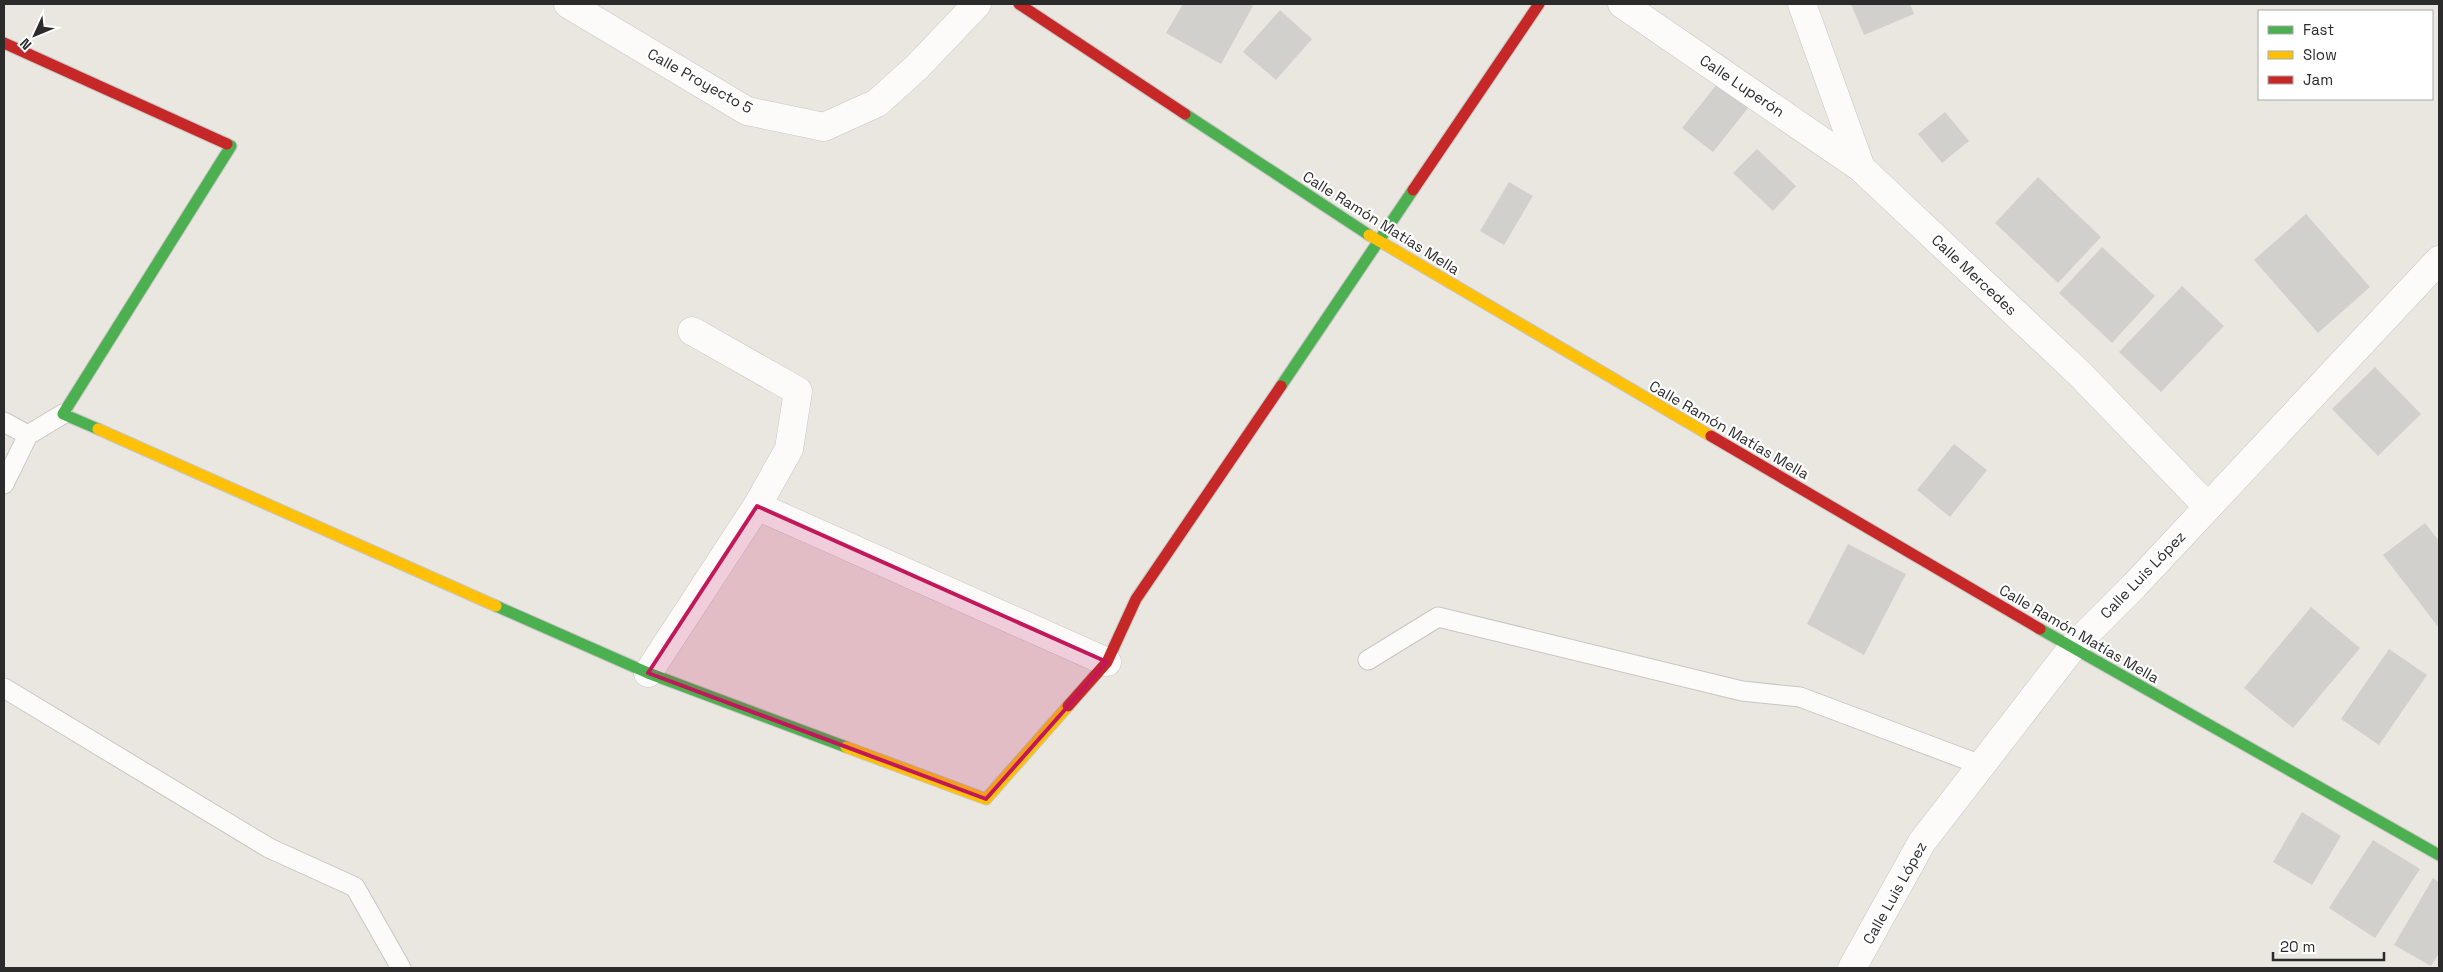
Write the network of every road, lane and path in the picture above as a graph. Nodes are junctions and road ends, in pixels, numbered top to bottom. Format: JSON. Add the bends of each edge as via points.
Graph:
{"nodes":[{"id":1,"x":568,"y":4,"type":"edge"},
{"id":2,"x":977,"y":4,"type":"edge"},
{"id":3,"x":1019,"y":4,"type":"edge"},
{"id":4,"x":1539,"y":4,"type":"edge"},
{"id":5,"x":1622,"y":4,"type":"edge"},
{"id":6,"x":1802,"y":4,"type":"edge"},
{"id":7,"x":4,"y":43,"type":"edge"},
{"id":8,"x":1861,"y":168,"type":"junction"},
{"id":9,"x":1377,"y":241,"type":"junction"},
{"id":10,"x":2439,"y":260,"type":"edge"},
{"id":11,"x":692,"y":332,"type":"dead end"},
{"id":12,"x":63,"y":414,"type":"junction"},
{"id":13,"x":4,"y":422,"type":"edge"},
{"id":14,"x":28,"y":435,"type":"junction"},
{"id":15,"x":4,"y":484,"type":"edge"},
{"id":16,"x":757,"y":506,"type":"junction"},
{"id":17,"x":2208,"y":507,"type":"junction"},
{"id":18,"x":2072,"y":648,"type":"junction"},
{"id":19,"x":1368,"y":660,"type":"dead end"},
{"id":20,"x":1107,"y":662,"type":"junction"},
{"id":21,"x":648,"y":673,"type":"junction"},
{"id":22,"x":4,"y":688,"type":"edge"},
{"id":23,"x":1981,"y":766,"type":"junction"},
{"id":24,"x":2439,"y":855,"type":"edge"},
{"id":25,"x":401,"y":968,"type":"edge"},
{"id":26,"x":1852,"y":968,"type":"edge"}],
"edges":[{"from":1,"to":2,"type":"street","name":"Calle Proyecto 5","via":[[748,111],[824,127],[877,103],[917,68]]},
{"from":3,"to":9,"type":"street","name":"Calle Ramón Matías Mella"},
{"from":4,"to":9,"type":"street"},
{"from":5,"to":8,"type":"street","name":"Calle Luperón"},
{"from":6,"to":8,"type":"street","name":"Calle Mercedes"},
{"from":7,"to":12,"type":"street","via":[[231,146]]},
{"from":8,"to":17,"type":"street","name":"Calle Mercedes","via":[[2081,376]]},
{"from":9,"to":18,"type":"street","name":"Calle Ramón Matías Mella"},
{"from":9,"to":20,"type":"street","via":[[1136,598]]},
{"from":10,"to":17,"type":"street","name":"Calle Luis López"},
{"from":11,"to":16,"type":"street","via":[[798,391],[789,448]]},
{"from":12,"to":14,"type":"lane"},
{"from":12,"to":21,"type":"street"},
{"from":13,"to":14,"type":"lane"},
{"from":14,"to":15,"type":"lane"},
{"from":16,"to":20,"type":"street"},
{"from":16,"to":21,"type":"street"},
{"from":17,"to":18,"type":"street","name":"Calle Luis López"},
{"from":18,"to":23,"type":"street","name":"Calle Luis López"},
{"from":18,"to":24,"type":"street","name":"Calle Ramón Matías Mella"},
{"from":19,"to":23,"type":"lane","via":[[1438,617],[1742,691],[1800,697]]},
{"from":20,"to":21,"type":"street","via":[[986,799]]},
{"from":22,"to":25,"type":"lane","via":[[269,848],[355,887]]},
{"from":23,"to":26,"type":"street","name":"Calle Luis López","via":[[1922,842]]}]}
